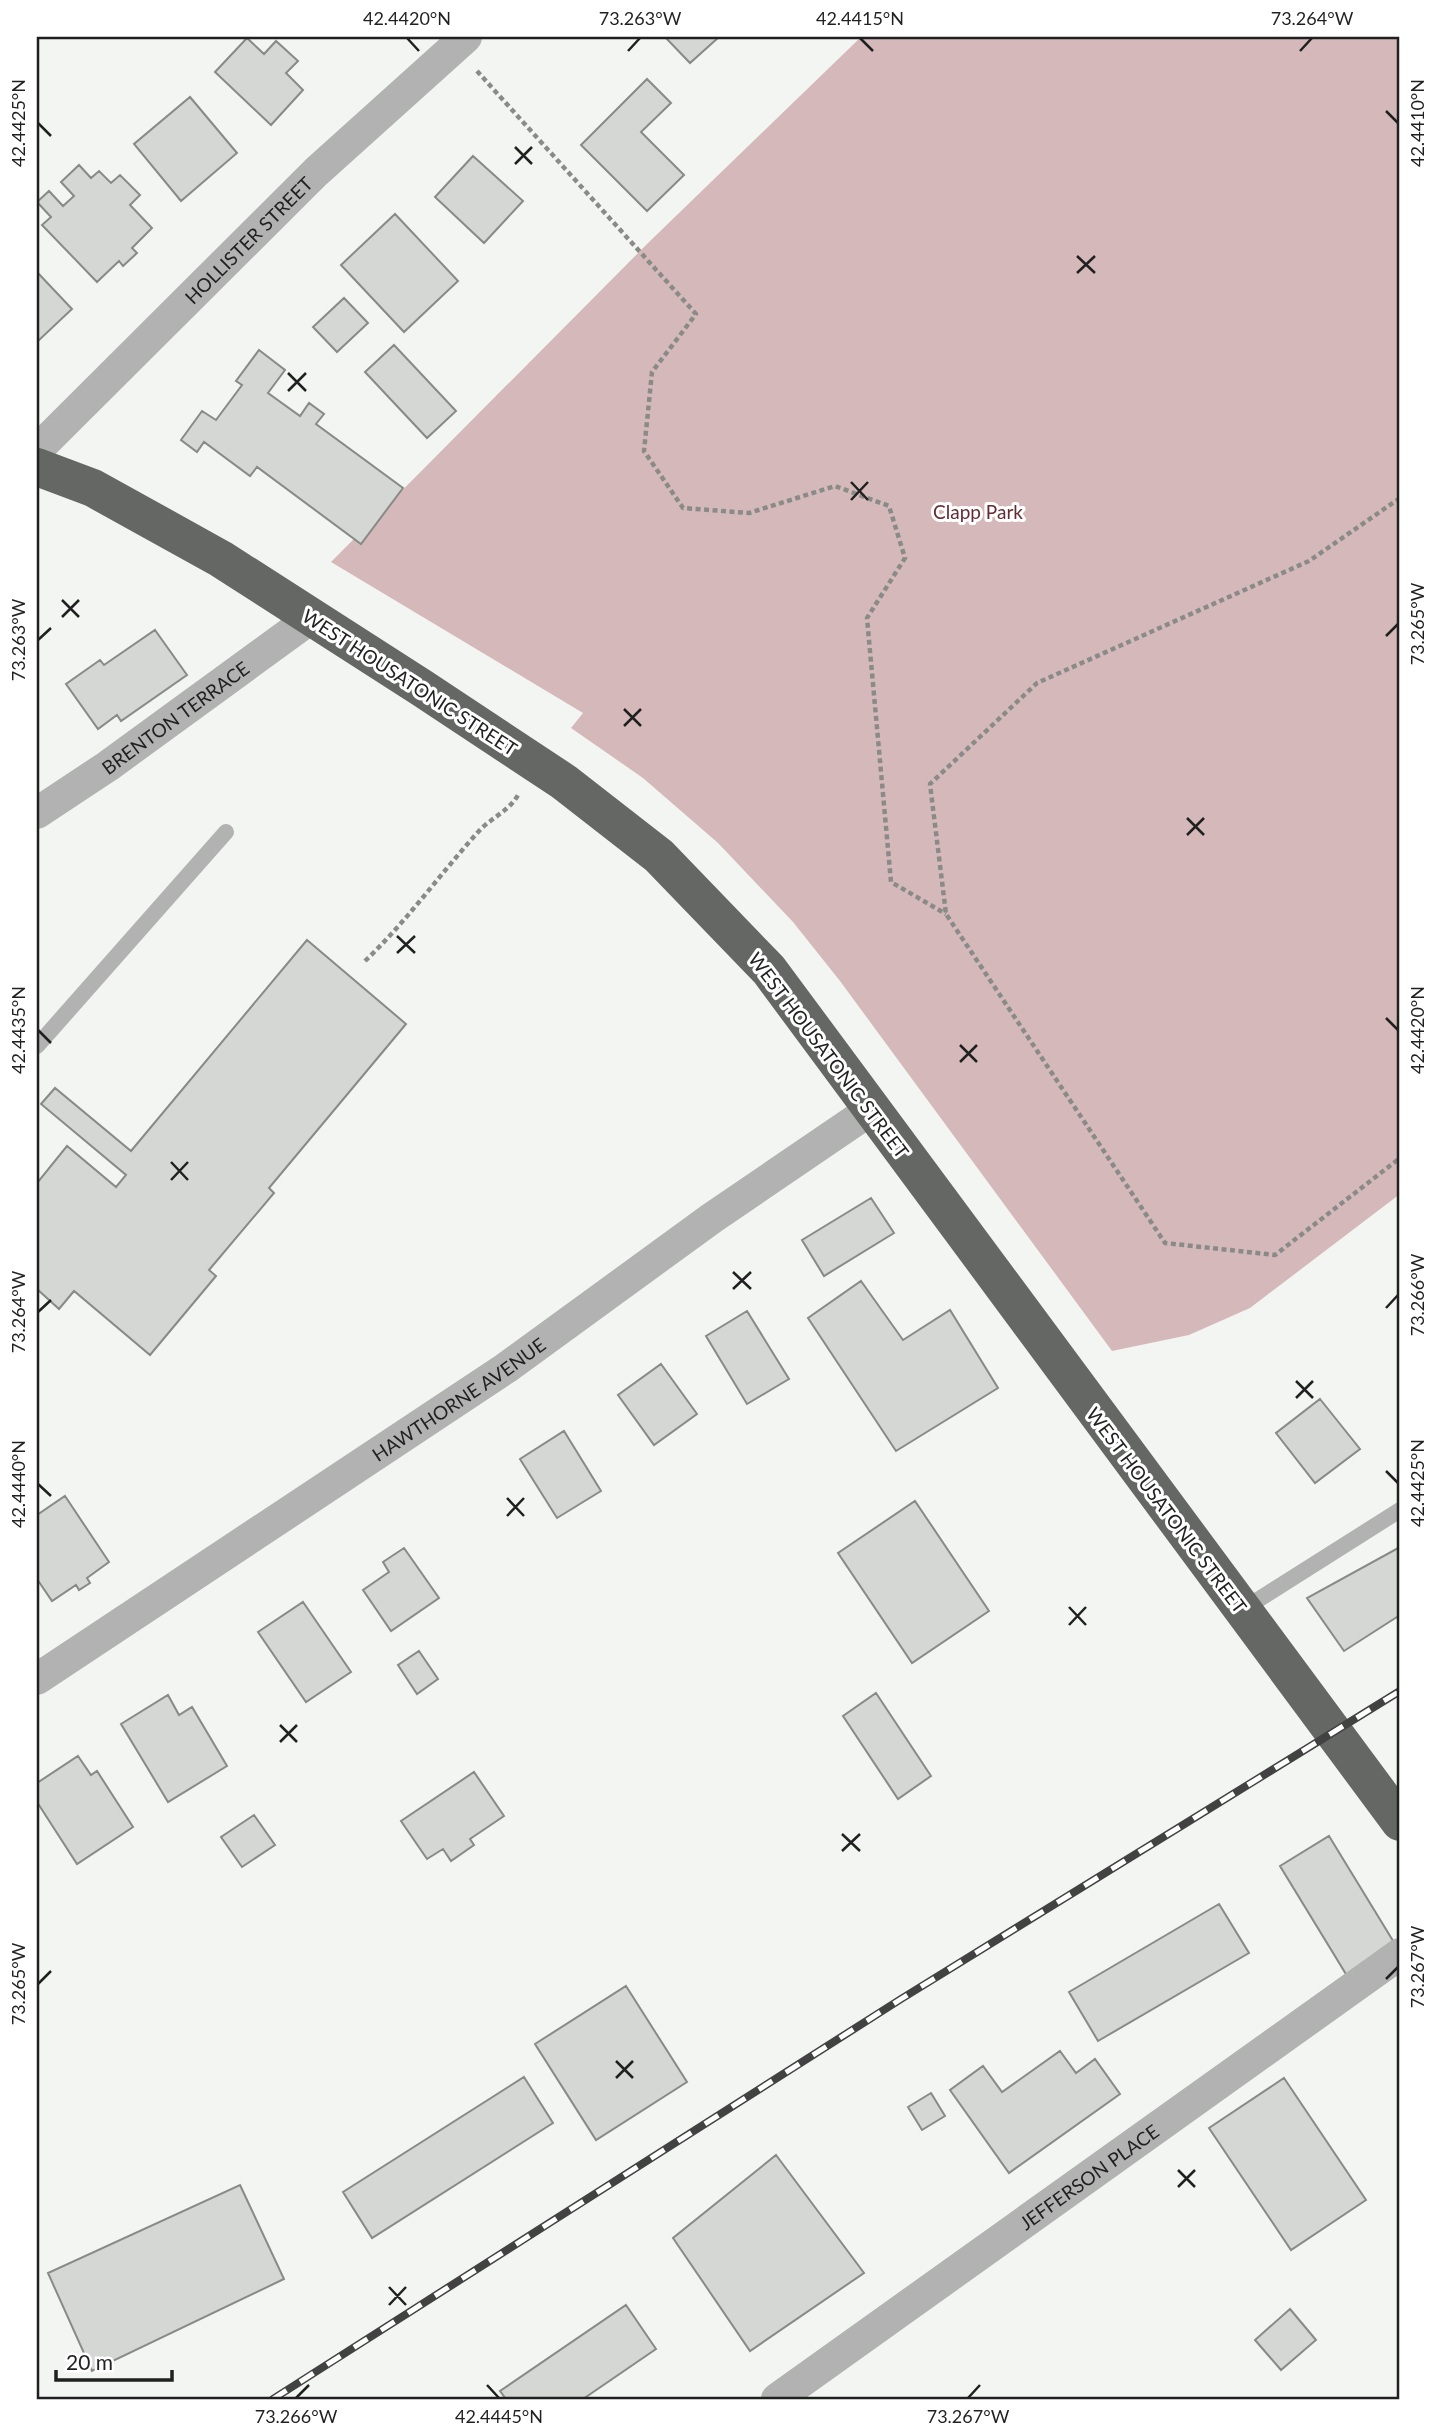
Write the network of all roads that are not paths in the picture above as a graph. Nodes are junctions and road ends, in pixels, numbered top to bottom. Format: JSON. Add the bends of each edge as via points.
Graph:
{"nodes":[{"id":1,"x":460,"y":42,"type":"edge"},
{"id":2,"x":37,"y":450,"type":"edge"},
{"id":3,"x":37,"y":467,"type":"edge"},
{"id":4,"x":311,"y":618,"type":"junction"},
{"id":5,"x":37,"y":813,"type":"edge"},
{"id":6,"x":226,"y":832,"type":"dead end"},
{"id":7,"x":37,"y":1046,"type":"edge"},
{"id":8,"x":872,"y":1109,"type":"junction"},
{"id":9,"x":1400,"y":1510,"type":"edge"},
{"id":10,"x":1241,"y":1610,"type":"junction"},
{"id":11,"x":37,"y":1679,"type":"edge"},
{"id":12,"x":1400,"y":1822,"type":"edge"},
{"id":13,"x":1400,"y":1954,"type":"edge"},
{"id":14,"x":777,"y":2399,"type":"edge"}],
"edges":[{"from":1,"to":2,"type":"street","name":"HOLLISTER STREET","via":[[316,172]]},
{"from":3,"to":4,"type":"highway","name":"WEST HOUSATONIC STREET","via":[[93,488],[149,518]]},
{"from":4,"to":5,"type":"street","name":"BRENTON TERRACE"},
{"from":4,"to":8,"type":"highway","name":"WEST HOUSATONIC STREET","via":[[564,782],[659,856],[769,970]]},
{"from":6,"to":7,"type":"lane"},
{"from":8,"to":10,"type":"highway","name":"WEST HOUSATONIC STREET"},
{"from":8,"to":11,"type":"street","name":"HAWTHORNE AVENUE","via":[[506,1368]]},
{"from":9,"to":10,"type":"lane"},
{"from":10,"to":12,"type":"highway","name":"WEST HOUSATONIC STREET"},
{"from":13,"to":14,"type":"street","name":"JEFFERSON PLACE"}]}
